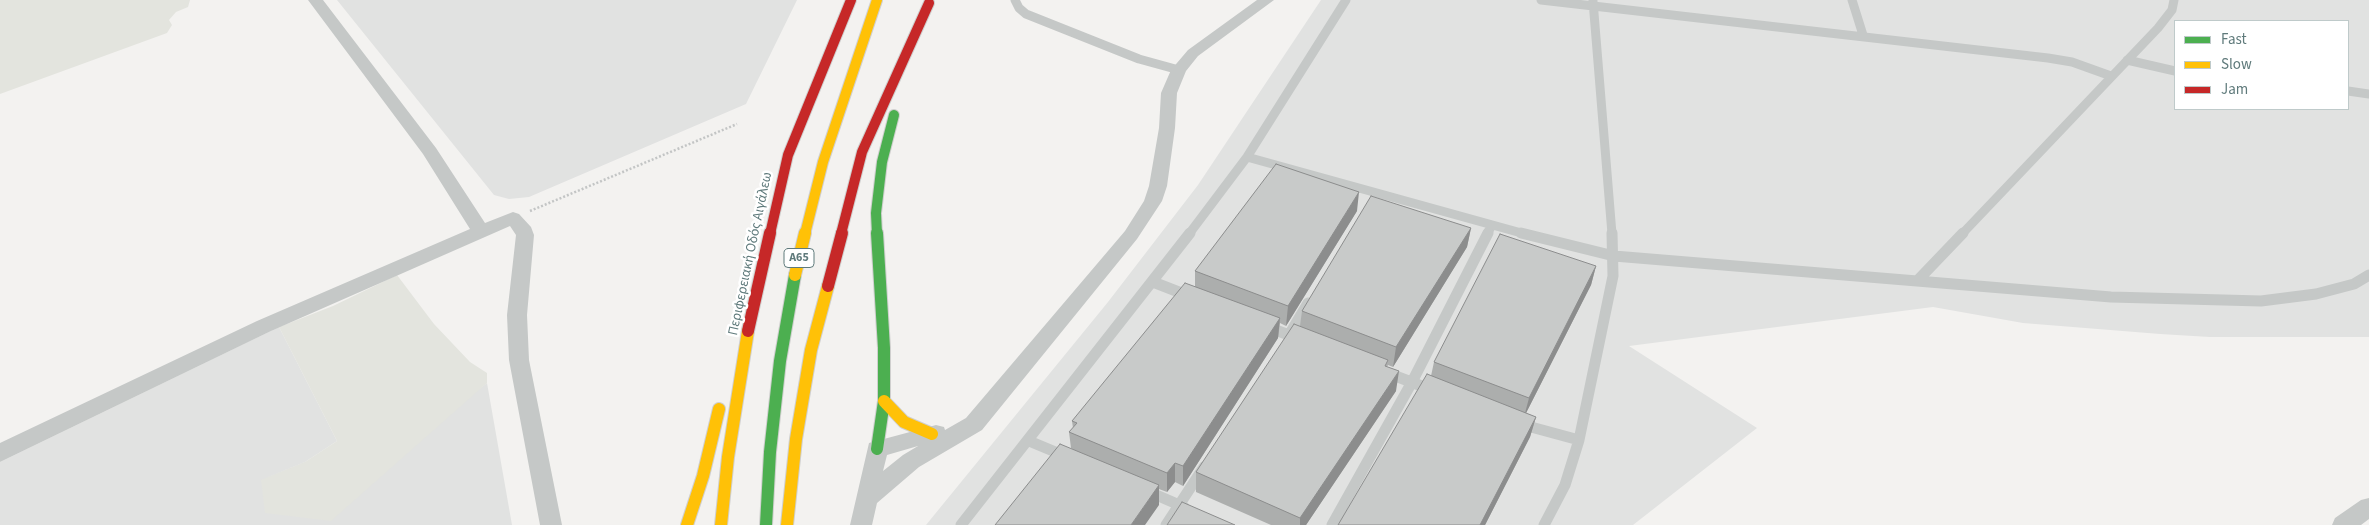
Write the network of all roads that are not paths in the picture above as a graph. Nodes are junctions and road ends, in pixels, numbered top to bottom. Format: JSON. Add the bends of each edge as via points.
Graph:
{"nodes":[{"id":1,"x":315,"y":0,"type":"edge"},
{"id":2,"x":841,"y":0,"type":"edge"},
{"id":3,"x":851,"y":0,"type":"edge"},
{"id":4,"x":877,"y":0,"type":"edge"},
{"id":5,"x":1015,"y":0,"type":"edge"},
{"id":6,"x":1267,"y":0,"type":"edge"},
{"id":7,"x":1346,"y":0,"type":"edge"},
{"id":8,"x":1541,"y":0,"type":"edge"},
{"id":9,"x":1852,"y":0,"type":"edge"},
{"id":10,"x":2174,"y":0,"type":"edge"},
{"id":11,"x":929,"y":3,"type":"dead end"},
{"id":12,"x":1593,"y":3,"type":"edge"},
{"id":13,"x":918,"y":30,"type":"junction"},
{"id":14,"x":1863,"y":35,"type":"junction"},
{"id":15,"x":836,"y":38,"type":"junction"},
{"id":16,"x":2127,"y":60,"type":"junction"},
{"id":17,"x":1179,"y":70,"type":"junction"},
{"id":18,"x":2174,"y":71,"type":"edge"},
{"id":19,"x":2111,"y":76,"type":"junction"},
{"id":20,"x":2349,"y":91,"type":"edge"},
{"id":21,"x":2369,"y":94,"type":"edge"},
{"id":22,"x":1247,"y":157,"type":"junction"},
{"id":23,"x":1492,"y":225,"type":"junction"},
{"id":24,"x":481,"y":232,"type":"junction"},
{"id":25,"x":771,"y":233,"type":"junction"},
{"id":26,"x":1614,"y":256,"type":"junction"},
{"id":27,"x":753,"y":259,"type":"dead end"},
{"id":28,"x":2369,"y":275,"type":"edge"},
{"id":29,"x":1918,"y":280,"type":"junction"},
{"id":30,"x":1153,"y":282,"type":"junction"},
{"id":31,"x":1314,"y":293,"type":"edge"},
{"id":32,"x":1198,"y":300,"type":"edge"},
{"id":33,"x":1262,"y":324,"type":"edge"},
{"id":34,"x":1286,"y":339,"type":"junction"},
{"id":35,"x":1306,"y":342,"type":"edge"},
{"id":36,"x":1377,"y":369,"type":"edge"},
{"id":37,"x":1412,"y":382,"type":"junction"},
{"id":38,"x":1439,"y":392,"type":"edge"},
{"id":39,"x":720,"y":400,"type":"dead end"},
{"id":40,"x":884,"y":401,"type":"junction"},
{"id":41,"x":1509,"y":420,"type":"edge"},
{"id":42,"x":974,"y":424,"type":"junction"},
{"id":43,"x":932,"y":434,"type":"junction"},
{"id":44,"x":1579,"y":440,"type":"junction"},
{"id":45,"x":1029,"y":441,"type":"junction"},
{"id":46,"x":877,"y":449,"type":"junction"},
{"id":47,"x":0,"y":453,"type":"edge"},
{"id":48,"x":1210,"y":456,"type":"edge"},
{"id":49,"x":1073,"y":460,"type":"edge"},
{"id":50,"x":1135,"y":486,"type":"edge"},
{"id":51,"x":867,"y":498,"type":"junction"},
{"id":52,"x":1179,"y":505,"type":"junction"},
{"id":53,"x":2369,"y":507,"type":"edge"},
{"id":54,"x":1198,"y":513,"type":"edge"},
{"id":55,"x":551,"y":525,"type":"edge"},
{"id":56,"x":687,"y":525,"type":"edge"},
{"id":57,"x":721,"y":525,"type":"edge"},
{"id":58,"x":766,"y":525,"type":"edge"},
{"id":59,"x":788,"y":525,"type":"edge"},
{"id":60,"x":861,"y":525,"type":"edge"},
{"id":61,"x":961,"y":525,"type":"edge"},
{"id":62,"x":1166,"y":525,"type":"edge"},
{"id":63,"x":1332,"y":525,"type":"edge"},
{"id":64,"x":1544,"y":525,"type":"edge"},
{"id":65,"x":2342,"y":525,"type":"edge"}],
"edges":[{"from":1,"to":24,"type":"street","via":[[430,152]]},
{"from":2,"to":15,"type":"highway"},
{"from":3,"to":15,"type":"highway","name":"Περιφερειακή Οδός Αιγάλεω","number":"Α65"},
{"from":4,"to":58,"type":"highway","number":"Α65","via":[[823,162],[795,277],[780,361]]},
{"from":5,"to":17,"type":"lane","via":[[1026,14],[1139,59]]},
{"from":6,"to":17,"type":"street","via":[[1192,53]]},
{"from":7,"to":22,"type":"lane"},
{"from":8,"to":12,"type":"lane"},
{"from":9,"to":14,"type":"lane"},
{"from":10,"to":16,"type":"lane","via":[[2172,10],[2158,28]]},
{"from":11,"to":13,"type":"highway"},
{"from":12,"to":14,"type":"lane"},
{"from":12,"to":26,"type":"lane"},
{"from":13,"to":40,"type":"highway","via":[[882,162],[876,214]]},
{"from":13,"to":59,"type":"highway","via":[[862,152],[811,350]]},
{"from":14,"to":19,"type":"lane","via":[[2048,58],[2072,62]]},
{"from":15,"to":25,"type":"highway","name":"Περιφερειακή Οδός Αιγάλεω","number":"Α65","via":[[788,155]]},
{"from":16,"to":18,"type":"lane"},
{"from":16,"to":19,"type":"lane"},
{"from":17,"to":42,"type":"street","via":[[1169,92],[1163,164],[1148,209],[1131,235]]},
{"from":19,"to":29,"type":"lane"},
{"from":20,"to":21,"type":"lane"},
{"from":22,"to":23,"type":"lane","via":[[1373,197]]},
{"from":22,"to":30,"type":"lane"},
{"from":23,"to":26,"type":"lane"},
{"from":23,"to":37,"type":"lane"},
{"from":24,"to":47,"type":"street","via":[[264,326]]},
{"from":24,"to":55,"type":"street","via":[[513,218],[525,235],[517,315],[519,360]]},
{"from":25,"to":27,"type":"highway"},
{"from":25,"to":57,"type":"highway","name":"Περιφερειακή Οδός Αιγάλεω","number":"Α65","via":[[751,315],[728,457]]},
{"from":26,"to":29,"type":"lane"},
{"from":26,"to":44,"type":"lane"},
{"from":28,"to":29,"type":"lane","via":[[2354,284],[2316,294],[2251,301],[2111,297]]},
{"from":30,"to":32,"type":"lane"},
{"from":30,"to":45,"type":"lane"},
{"from":31,"to":34,"type":"lane"},
{"from":33,"to":34,"type":"lane"},
{"from":34,"to":35,"type":"lane"},
{"from":36,"to":37,"type":"lane"},
{"from":37,"to":38,"type":"lane"},
{"from":37,"to":63,"type":"lane"},
{"from":39,"to":56,"type":"highway","via":[[703,476]]},
{"from":40,"to":43,"type":"highway","via":[[904,422]]},
{"from":40,"to":46,"type":"highway"},
{"from":41,"to":44,"type":"lane"},
{"from":42,"to":43,"type":"street"},
{"from":42,"to":51,"type":"street","via":[[911,460]]},
{"from":43,"to":46,"type":"street"},
{"from":44,"to":64,"type":"lane","via":[[1565,485]]},
{"from":45,"to":49,"type":"lane"},
{"from":45,"to":61,"type":"lane"},
{"from":46,"to":51,"type":"street"},
{"from":48,"to":52,"type":"lane"},
{"from":50,"to":52,"type":"lane"},
{"from":51,"to":60,"type":"street"},
{"from":52,"to":54,"type":"lane"},
{"from":52,"to":62,"type":"lane"},
{"from":53,"to":65,"type":"street"}]}
